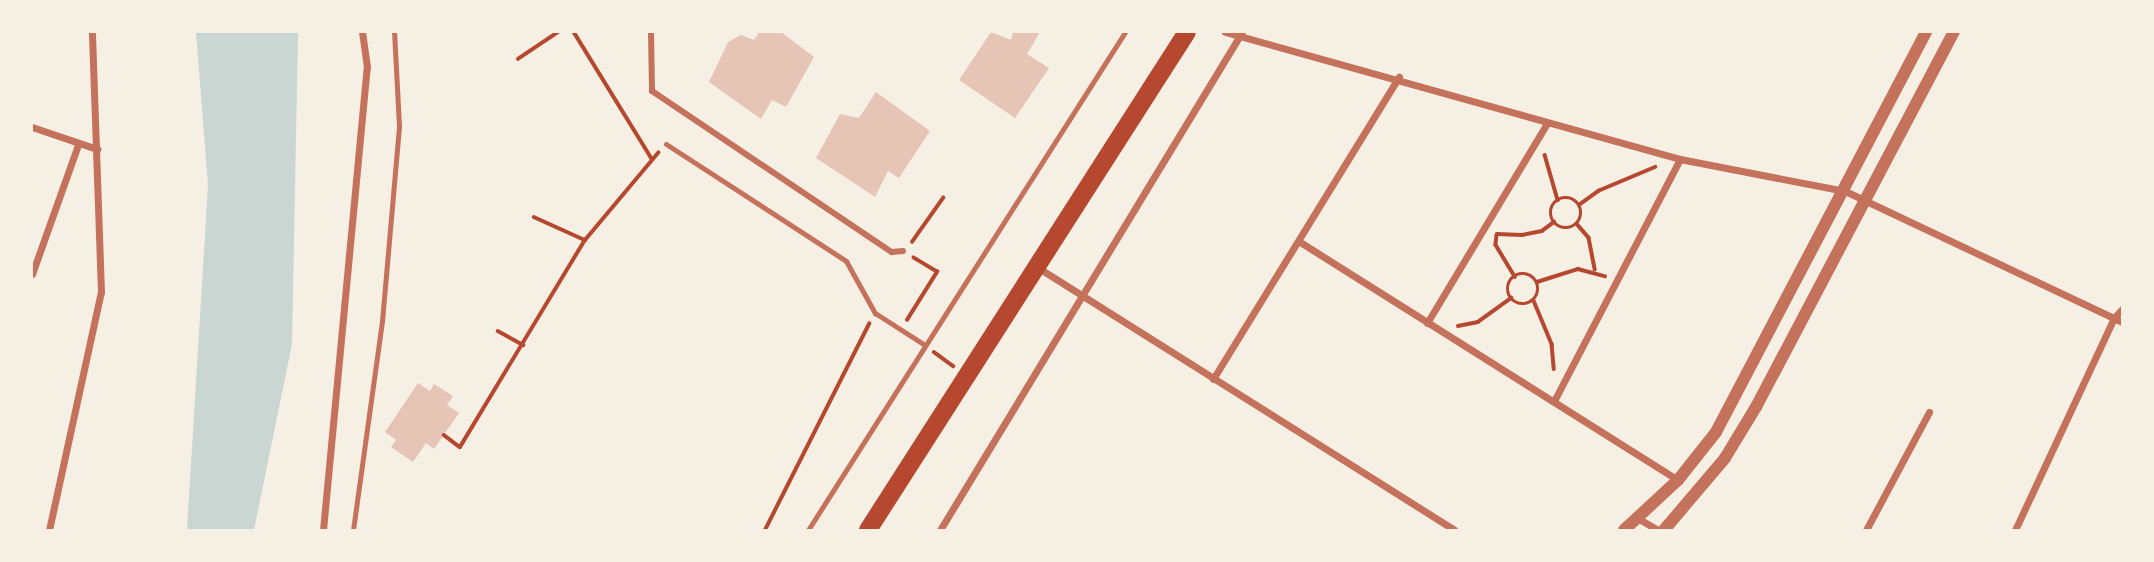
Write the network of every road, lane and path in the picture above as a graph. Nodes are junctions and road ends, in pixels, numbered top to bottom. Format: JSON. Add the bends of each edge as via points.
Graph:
{"nodes":[{"id":1,"x":92,"y":32,"type":"edge"},
{"id":2,"x":362,"y":32,"type":"edge"},
{"id":3,"x":394,"y":32,"type":"edge"},
{"id":4,"x":558,"y":32,"type":"edge"},
{"id":5,"x":574,"y":32,"type":"edge"},
{"id":6,"x":651,"y":32,"type":"edge"},
{"id":7,"x":1125,"y":32,"type":"edge"},
{"id":8,"x":1187,"y":32,"type":"edge"},
{"id":9,"x":1225,"y":32,"type":"edge"},
{"id":10,"x":1926,"y":32,"type":"edge"},
{"id":11,"x":1954,"y":32,"type":"edge"},
{"id":12,"x":1241,"y":33,"type":"edge"},
{"id":13,"x":518,"y":59,"type":"dead end"},
{"id":14,"x":1399,"y":77,"type":"junction"},
{"id":15,"x":1547,"y":123,"type":"junction"},
{"id":16,"x":32,"y":127,"type":"edge"},
{"id":17,"x":666,"y":144,"type":"joint"},
{"id":18,"x":78,"y":145,"type":"junction"},
{"id":19,"x":97,"y":149,"type":"junction"},
{"id":20,"x":652,"y":159,"type":"junction"},
{"id":21,"x":1680,"y":159,"type":"junction"},
{"id":22,"x":1845,"y":191,"type":"junction"},
{"id":23,"x":943,"y":198,"type":"dead end"},
{"id":24,"x":1558,"y":200,"type":"junction"},
{"id":25,"x":1864,"y":200,"type":"junction"},
{"id":26,"x":1580,"y":205,"type":"junction"},
{"id":27,"x":534,"y":217,"type":"dead end"},
{"id":28,"x":1554,"y":222,"type":"junction"},
{"id":29,"x":1577,"y":224,"type":"junction"},
{"id":30,"x":1486,"y":228,"type":"junction"},
{"id":31,"x":1497,"y":234,"type":"junction"},
{"id":32,"x":585,"y":240,"type":"junction"},
{"id":33,"x":1300,"y":242,"type":"junction"},
{"id":34,"x":903,"y":251,"type":"junction"},
{"id":35,"x":1036,"y":266,"type":"junction"},
{"id":36,"x":1595,"y":270,"type":"junction"},
{"id":37,"x":32,"y":274,"type":"edge"},
{"id":38,"x":1515,"y":277,"type":"junction"},
{"id":39,"x":1537,"y":282,"type":"junction"},
{"id":40,"x":1616,"y":282,"type":"junction"},
{"id":41,"x":1082,"y":296,"type":"junction"},
{"id":42,"x":1511,"y":298,"type":"junction"},
{"id":43,"x":1534,"y":301,"type":"junction"},
{"id":44,"x":2123,"y":309,"type":"edge"},
{"id":45,"x":875,"y":313,"type":"junction"},
{"id":46,"x":2114,"y":318,"type":"junction"},
{"id":47,"x":2123,"y":322,"type":"edge"},
{"id":48,"x":1427,"y":323,"type":"junction"},
{"id":49,"x":498,"y":331,"type":"dead end"},
{"id":50,"x":901,"y":331,"type":"junction"},
{"id":51,"x":523,"y":345,"type":"junction"},
{"id":52,"x":925,"y":345,"type":"junction"},
{"id":53,"x":966,"y":376,"type":"junction"},
{"id":54,"x":1213,"y":379,"type":"junction"},
{"id":55,"x":1554,"y":401,"type":"junction"},
{"id":56,"x":1929,"y":412,"type":"dead end"},
{"id":57,"x":444,"y":435,"type":"dead end"},
{"id":58,"x":1678,"y":480,"type":"junction"},
{"id":59,"x":1639,"y":519,"type":"junction"},
{"id":60,"x":49,"y":530,"type":"edge"},
{"id":61,"x":323,"y":530,"type":"edge"},
{"id":62,"x":353,"y":530,"type":"edge"},
{"id":63,"x":765,"y":530,"type":"edge"},
{"id":64,"x":808,"y":530,"type":"edge"},
{"id":65,"x":868,"y":530,"type":"edge"},
{"id":66,"x":940,"y":530,"type":"edge"},
{"id":67,"x":1454,"y":530,"type":"edge"},
{"id":68,"x":1625,"y":530,"type":"edge"},
{"id":69,"x":1658,"y":530,"type":"edge"},
{"id":70,"x":1664,"y":530,"type":"edge"},
{"id":71,"x":1866,"y":530,"type":"edge"},
{"id":72,"x":2015,"y":530,"type":"edge"}],
"edges":[{"from":1,"to":19,"type":"street"},
{"from":2,"to":61,"type":"street","via":[[367,67]]},
{"from":3,"to":62,"type":"lane","via":[[399,126],[383,321]]},
{"from":4,"to":13,"type":"path"},
{"from":5,"to":20,"type":"path"},
{"from":6,"to":34,"type":"street","via":[[652,91],[892,252]]},
{"from":7,"to":52,"type":"lane"},
{"from":8,"to":35,"type":"highway"},
{"from":9,"to":12,"type":"street"},
{"from":10,"to":22,"type":"street"},
{"from":11,"to":25,"type":"street"},
{"from":12,"to":14,"type":"street"},
{"from":12,"to":41,"type":"street"},
{"from":14,"to":15,"type":"street"},
{"from":14,"to":33,"type":"street"},
{"from":15,"to":21,"type":"street"},
{"from":15,"to":24,"type":"path","via":[[1545,165]]},
{"from":15,"to":30,"type":"street"},
{"from":16,"to":18,"type":"street"},
{"from":17,"to":20,"type":"path"},
{"from":17,"to":45,"type":"lane","via":[[846,261]]},
{"from":18,"to":19,"type":"street"},
{"from":18,"to":37,"type":"street"},
{"from":19,"to":60,"type":"street","via":[[101,292]]},
{"from":20,"to":32,"type":"path"},
{"from":21,"to":22,"type":"street"},
{"from":21,"to":26,"type":"path","via":[[1625,178]]},
{"from":21,"to":40,"type":"street"},
{"from":22,"to":25,"type":"street"},
{"from":22,"to":58,"type":"street","via":[[1716,432]]},
{"from":23,"to":34,"type":"path"},
{"from":24,"to":26,"type":"path","via":[[1572,198]]},
{"from":24,"to":28,"type":"path","via":[[1552,208]]},
{"from":25,"to":46,"type":"street"},
{"from":25,"to":70,"type":"street","via":[[1756,407],[1725,458]]},
{"from":26,"to":29,"type":"path","via":[[1582,215]]},
{"from":27,"to":32,"type":"path"},
{"from":28,"to":29,"type":"path","via":[[1562,228]]},
{"from":28,"to":31,"type":"path","via":[[1532,233]]},
{"from":29,"to":36,"type":"path","via":[[1589,238]]},
{"from":30,"to":31,"type":"path"},
{"from":30,"to":48,"type":"street"},
{"from":31,"to":38,"type":"path","via":[[1496,245]]},
{"from":32,"to":51,"type":"path"},
{"from":33,"to":48,"type":"street"},
{"from":33,"to":54,"type":"street"},
{"from":34,"to":50,"type":"path","via":[[937,272]]},
{"from":35,"to":41,"type":"street"},
{"from":35,"to":53,"type":"highway"},
{"from":36,"to":39,"type":"path","via":[[1578,269]]},
{"from":36,"to":40,"type":"path"},
{"from":38,"to":39,"type":"path","via":[[1524,274]]},
{"from":38,"to":42,"type":"path","via":[[1508,289]]},
{"from":39,"to":43,"type":"path"},
{"from":40,"to":55,"type":"street"},
{"from":41,"to":54,"type":"street"},
{"from":41,"to":66,"type":"street"},
{"from":42,"to":43,"type":"path","via":[[1524,305]]},
{"from":42,"to":48,"type":"path","via":[[1478,322],[1455,327]]},
{"from":43,"to":55,"type":"path","via":[[1552,344]]},
{"from":44,"to":46,"type":"street"},
{"from":45,"to":50,"type":"lane"},
{"from":45,"to":63,"type":"path"},
{"from":46,"to":47,"type":"street"},
{"from":46,"to":72,"type":"street"},
{"from":48,"to":55,"type":"street"},
{"from":49,"to":51,"type":"path"},
{"from":50,"to":52,"type":"lane"},
{"from":51,"to":57,"type":"path","via":[[460,447]]},
{"from":52,"to":53,"type":"path"},
{"from":52,"to":64,"type":"lane"},
{"from":53,"to":65,"type":"highway"},
{"from":54,"to":67,"type":"street"},
{"from":55,"to":58,"type":"street"},
{"from":56,"to":71,"type":"street"},
{"from":58,"to":59,"type":"street"},
{"from":59,"to":68,"type":"street"},
{"from":59,"to":69,"type":"street"}]}
